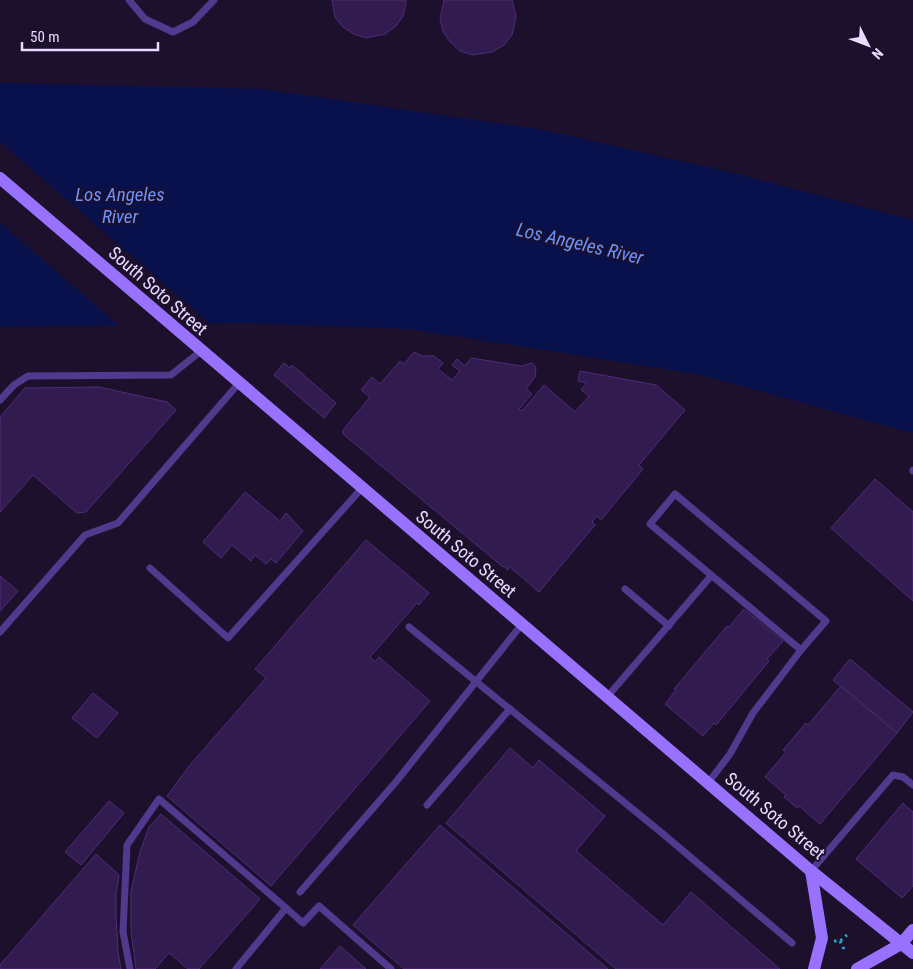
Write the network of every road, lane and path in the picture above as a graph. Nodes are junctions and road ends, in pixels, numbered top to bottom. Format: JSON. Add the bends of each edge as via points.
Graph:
{"nodes":[{"id":1,"x":129,"y":0,"type":"edge"},
{"id":2,"x":214,"y":0,"type":"edge"},
{"id":3,"x":0,"y":178,"type":"edge"},
{"id":4,"x":201,"y":351,"type":"junction"},
{"id":5,"x":239,"y":383,"type":"junction"},
{"id":6,"x":0,"y":400,"type":"edge"},
{"id":7,"x":362,"y":488,"type":"junction"},
{"id":8,"x":150,"y":568,"type":"dead end"},
{"id":9,"x":711,"y":576,"type":"junction"},
{"id":10,"x":625,"y":589,"type":"dead end"},
{"id":11,"x":522,"y":624,"type":"junction"},
{"id":12,"x":669,"y":626,"type":"junction"},
{"id":13,"x":409,"y":627,"type":"dead end"},
{"id":14,"x":0,"y":632,"type":"edge"},
{"id":15,"x":801,"y":650,"type":"junction"},
{"id":16,"x":476,"y":681,"type":"junction"},
{"id":17,"x":608,"y":697,"type":"junction"},
{"id":18,"x":510,"y":710,"type":"junction"},
{"id":19,"x":708,"y":783,"type":"junction"},
{"id":20,"x":913,"y":785,"type":"edge"},
{"id":21,"x":427,"y":805,"type":"dead end"},
{"id":22,"x":811,"y":870,"type":"junction"},
{"id":23,"x":300,"y":892,"type":"dead end"},
{"id":24,"x":286,"y":908,"type":"junction"},
{"id":25,"x":913,"y":930,"type":"edge"},
{"id":26,"x":847,"y":935,"type":"dead end"},
{"id":27,"x":831,"y":940,"type":"dead end"},
{"id":28,"x":840,"y":941,"type":"junction"},
{"id":29,"x":792,"y":943,"type":"dead end"},
{"id":30,"x":901,"y":944,"type":"junction"},
{"id":31,"x":844,"y":949,"type":"dead end"},
{"id":32,"x":913,"y":953,"type":"edge"},
{"id":33,"x":130,"y":969,"type":"edge"},
{"id":34,"x":236,"y":969,"type":"edge"},
{"id":35,"x":391,"y":969,"type":"edge"},
{"id":36,"x":814,"y":969,"type":"edge"},
{"id":37,"x":857,"y":969,"type":"edge"}],
"edges":[{"from":1,"to":2,"type":"lane","via":[[146,19],[173,32],[193,22]]},
{"from":3,"to":4,"type":"main road","name":"South Soto Street"},
{"from":4,"to":5,"type":"main road","name":"South Soto Street"},
{"from":4,"to":6,"type":"lane","via":[[171,375],[28,376],[14,384]]},
{"from":5,"to":7,"type":"main road","name":"South Soto Street"},
{"from":5,"to":14,"type":"lane","via":[[118,523],[85,535]]},
{"from":7,"to":8,"type":"lane","via":[[228,638]]},
{"from":7,"to":11,"type":"main road","name":"South Soto Street"},
{"from":9,"to":12,"type":"lane"},
{"from":9,"to":15,"type":"lane"},
{"from":9,"to":15,"type":"lane","via":[[650,524],[675,494],[826,621]]},
{"from":10,"to":12,"type":"lane"},
{"from":11,"to":16,"type":"lane"},
{"from":11,"to":17,"type":"main road","name":"South Soto Street"},
{"from":12,"to":17,"type":"lane"},
{"from":13,"to":16,"type":"lane"},
{"from":15,"to":19,"type":"lane","via":[[753,713],[730,754]]},
{"from":16,"to":18,"type":"lane"},
{"from":16,"to":23,"type":"lane","via":[[395,783]]},
{"from":17,"to":19,"type":"main road","name":"South Soto Street"},
{"from":18,"to":21,"type":"lane"},
{"from":18,"to":29,"type":"lane"},
{"from":19,"to":22,"type":"main road","name":"South Soto Street"},
{"from":20,"to":22,"type":"lane","via":[[903,777],[893,775]]},
{"from":22,"to":30,"type":"main road","name":"South Soto Street"},
{"from":22,"to":36,"type":"main road","via":[[822,938]]},
{"from":24,"to":33,"type":"lane","via":[[159,799],[128,845],[123,932]]},
{"from":24,"to":34,"type":"lane"},
{"from":24,"to":35,"type":"lane","via":[[303,923],[319,906]]},
{"from":25,"to":30,"type":"main road"},
{"from":26,"to":28,"type":"path"},
{"from":27,"to":28,"type":"path"},
{"from":28,"to":31,"type":"path"},
{"from":30,"to":32,"type":"main road","name":"South Soto Street"},
{"from":30,"to":37,"type":"main road"}]}
